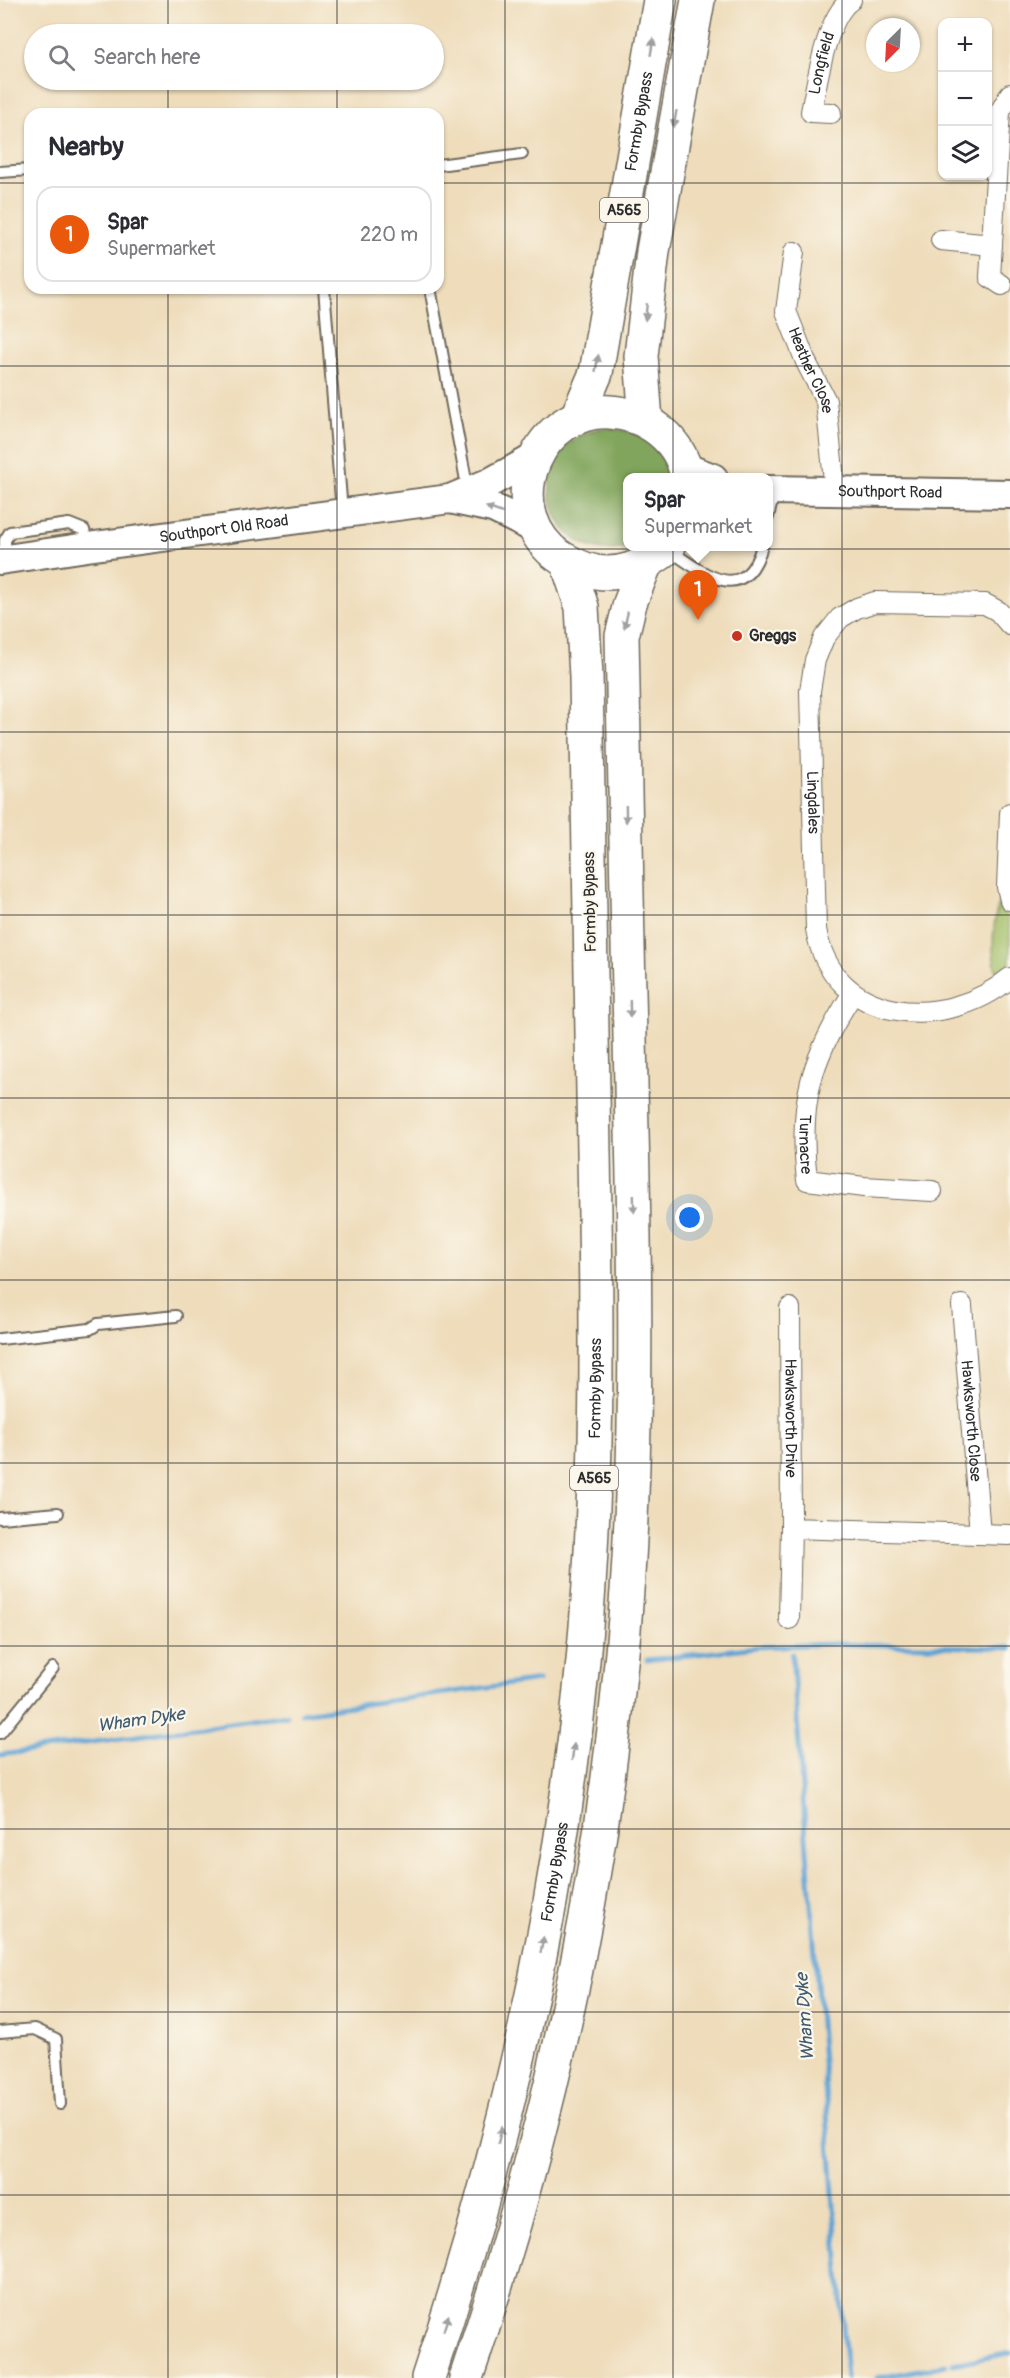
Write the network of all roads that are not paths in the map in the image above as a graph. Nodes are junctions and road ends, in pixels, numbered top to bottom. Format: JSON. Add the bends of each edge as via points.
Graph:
{"nodes":[{"id":1,"x":660,"y":0,"type":"edge"},
{"id":2,"x":698,"y":0,"type":"edge"},
{"id":3,"x":851,"y":0,"type":"edge"},
{"id":4,"x":1010,"y":94,"type":"edge"},
{"id":5,"x":831,"y":113,"type":"dead end"},
{"id":6,"x":522,"y":154,"type":"dead end"},
{"id":7,"x":444,"y":164,"type":"edge"},
{"id":8,"x":24,"y":170,"type":"edge"},
{"id":9,"x":0,"y":172,"type":"edge"},
{"id":10,"x":941,"y":240,"type":"dead end"},
{"id":11,"x":992,"y":245,"type":"junction"},
{"id":12,"x":794,"y":252,"type":"dead end"},
{"id":13,"x":1002,"y":285,"type":"dead end"},
{"id":14,"x":324,"y":294,"type":"edge"},
{"id":15,"x":431,"y":294,"type":"edge"},
{"id":16,"x":577,"y":417,"type":"junction"},
{"id":17,"x":646,"y":421,"type":"junction"},
{"id":18,"x":534,"y":458,"type":"junction"},
{"id":19,"x":694,"y":473,"type":"edge"},
{"id":20,"x":773,"y":490,"type":"edge"},
{"id":21,"x":835,"y":491,"type":"junction"},
{"id":22,"x":1010,"y":494,"type":"edge"},
{"id":23,"x":459,"y":495,"type":"junction"},
{"id":24,"x":342,"y":512,"type":"junction"},
{"id":25,"x":536,"y":529,"type":"junction"},
{"id":26,"x":760,"y":551,"type":"edge"},
{"id":27,"x":660,"y":553,"type":"edge"},
{"id":28,"x":3,"y":560,"type":"edge"},
{"id":29,"x":567,"y":562,"type":"junction"},
{"id":30,"x":1010,"y":625,"type":"edge"},
{"id":31,"x":1010,"y":813,"type":"edge"},
{"id":32,"x":1010,"y":900,"type":"edge"},
{"id":33,"x":1010,"y":978,"type":"edge"},
{"id":34,"x":853,"y":993,"type":"junction"},
{"id":35,"x":932,"y":1191,"type":"dead end"},
{"id":36,"x":962,"y":1305,"type":"dead end"},
{"id":37,"x":790,"y":1308,"type":"dead end"},
{"id":38,"x":176,"y":1316,"type":"dead end"},
{"id":39,"x":0,"y":1339,"type":"edge"},
{"id":40,"x":58,"y":1513,"type":"dead end"},
{"id":41,"x":0,"y":1518,"type":"edge"},
{"id":42,"x":791,"y":1528,"type":"junction"},
{"id":43,"x":980,"y":1534,"type":"junction"},
{"id":44,"x":1010,"y":1535,"type":"edge"},
{"id":45,"x":789,"y":1619,"type":"dead end"},
{"id":46,"x":53,"y":1668,"type":"dead end"},
{"id":47,"x":0,"y":1733,"type":"edge"},
{"id":48,"x":0,"y":2032,"type":"edge"},
{"id":49,"x":60,"y":2104,"type":"dead end"},
{"id":50,"x":428,"y":2378,"type":"edge"},
{"id":51,"x":466,"y":2378,"type":"edge"}],
"edges":[{"from":16,"to":1,"type":"highway","name":"Formby Bypass","number":"A565","one_way":true,"via":[[596,373]]},
{"from":2,"to":17,"type":"highway","number":"A565","one_way":true,"via":[[653,251],[641,356]]},
{"from":3,"to":5,"type":"street","name":"Longfield","via":[[843,5],[827,39],[811,111]]},
{"from":4,"to":11,"type":"street","via":[[1000,112]]},
{"from":6,"to":7,"type":"lane"},
{"from":8,"to":9,"type":"lane"},
{"from":10,"to":11,"type":"street"},
{"from":11,"to":13,"type":"street","via":[[990,277]]},
{"from":12,"to":21,"type":"street","name":"Heather Close","via":[[786,311],[826,401]]},
{"from":14,"to":24,"type":"lane"},
{"from":15,"to":23,"type":"lane"},
{"from":16,"to":17,"type":"highway","number":"A565","via":[[600,411]]},
{"from":16,"to":18,"type":"highway","number":"A565","via":[[559,427]]},
{"from":17,"to":19,"type":"highway","number":"A565","via":[[663,433]]},
{"from":18,"to":23,"type":"street"},
{"from":18,"to":25,"type":"highway","number":"A565","via":[[527,490]]},
{"from":20,"to":21,"type":"street","name":"Southport Road"},
{"from":21,"to":22,"type":"street","name":"Southport Road"},
{"from":23,"to":24,"type":"street","name":"Southport Old Road"},
{"from":25,"to":23,"type":"street","one_way":true},
{"from":24,"to":28,"type":"street","name":"Southport Old Road"},
{"from":25,"to":29,"type":"highway","number":"A565","via":[[549,548]]},
{"from":26,"to":27,"type":"lane","via":[[753,570],[733,582]]},
{"from":27,"to":29,"type":"highway","number":"A565","via":[[619,573],[592,572]]},
{"from":27,"to":51,"type":"highway","number":"A565","one_way":true,"via":[[630,603],[622,636],[635,1258],[634,1456],[622,1652],[602,1820],[572,1987],[534,2150]]},
{"from":50,"to":29,"type":"highway","name":"Formby Bypass","number":"A565","one_way":true,"via":[[500,2137],[536,1978],[565,1819],[584,1659],[595,1453],[595,1225],[586,676],[582,607]]},
{"from":30,"to":34,"type":"street","name":"Lingdales","via":[[998,611],[985,604],[875,602],[840,618],[824,638],[815,660],[810,691],[815,915],[818,943],[835,975]]},
{"from":31,"to":32,"type":"street"},
{"from":33,"to":34,"type":"street","name":"Lingdales","via":[[974,1001],[939,1010],[906,1013]]},
{"from":34,"to":35,"type":"street","name":"Turnacre","via":[[822,1046],[811,1076],[806,1108],[807,1180]]},
{"from":36,"to":43,"type":"street","name":"Hawksworth Close"},
{"from":37,"to":42,"type":"street","name":"Hawksworth Drive"},
{"from":38,"to":39,"type":"lane"},
{"from":40,"to":41,"type":"lane"},
{"from":42,"to":43,"type":"street"},
{"from":42,"to":45,"type":"street","name":"Hawksworth Drive"},
{"from":43,"to":44,"type":"street"},
{"from":46,"to":47,"type":"lane"},
{"from":48,"to":49,"type":"lane","via":[[34,2029],[56,2039]]}]}
